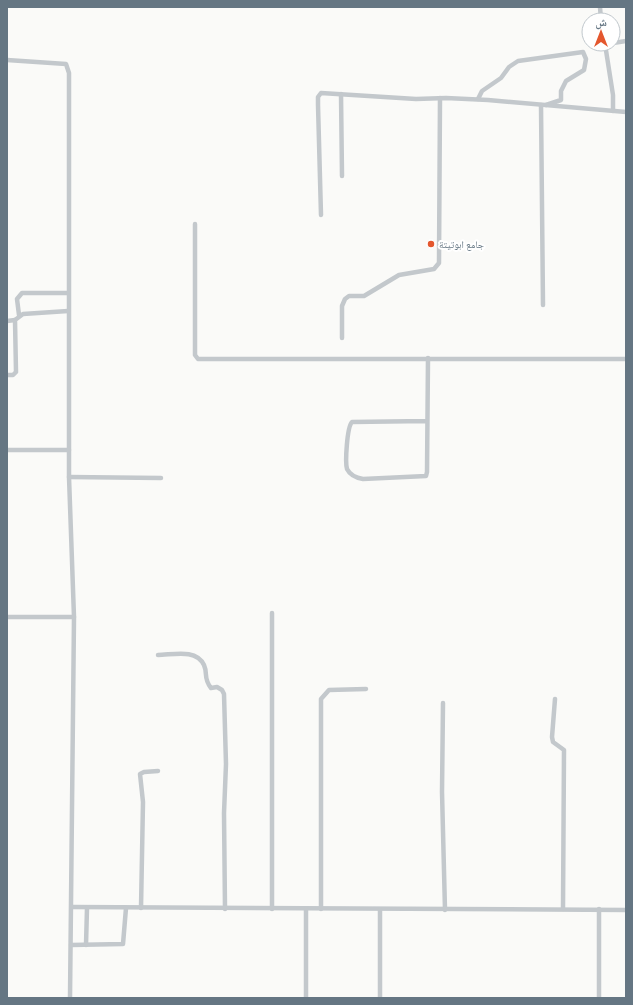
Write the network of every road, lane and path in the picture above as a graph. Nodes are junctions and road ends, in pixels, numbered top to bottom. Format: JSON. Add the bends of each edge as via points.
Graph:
{"nodes":[{"id":1,"x":606,"y":52,"type":"edge"},
{"id":2,"x":7,"y":60,"type":"edge"},
{"id":3,"x":340,"y":94,"type":"junction"},
{"id":4,"x":440,"y":98,"type":"junction"},
{"id":5,"x":478,"y":99,"type":"junction"},
{"id":6,"x":543,"y":105,"type":"junction"},
{"id":7,"x":613,"y":111,"type":"junction"},
{"id":8,"x":626,"y":112,"type":"edge"},
{"id":9,"x":342,"y":176,"type":"dead end"},
{"id":10,"x":321,"y":215,"type":"dead end"},
{"id":11,"x":195,"y":224,"type":"dead end"},
{"id":12,"x":68,"y":293,"type":"junction"},
{"id":13,"x":543,"y":305,"type":"dead end"},
{"id":14,"x":68,"y":311,"type":"junction"},
{"id":15,"x":19,"y":315,"type":"junction"},
{"id":16,"x":15,"y":320,"type":"junction"},
{"id":17,"x":7,"y":321,"type":"edge"},
{"id":18,"x":342,"y":338,"type":"dead end"},
{"id":19,"x":428,"y":358,"type":"junction"},
{"id":20,"x":626,"y":359,"type":"edge"},
{"id":21,"x":7,"y":375,"type":"edge"},
{"id":22,"x":427,"y":421,"type":"junction"},
{"id":23,"x":7,"y":450,"type":"edge"},
{"id":24,"x":69,"y":450,"type":"junction"},
{"id":25,"x":69,"y":477,"type":"junction"},
{"id":26,"x":161,"y":478,"type":"dead end"},
{"id":27,"x":272,"y":613,"type":"dead end"},
{"id":28,"x":7,"y":616,"type":"edge"},
{"id":29,"x":74,"y":617,"type":"junction"},
{"id":30,"x":158,"y":655,"type":"dead end"},
{"id":31,"x":366,"y":689,"type":"dead end"},
{"id":32,"x":555,"y":699,"type":"dead end"},
{"id":33,"x":444,"y":703,"type":"dead end"},
{"id":34,"x":158,"y":771,"type":"dead end"},
{"id":35,"x":72,"y":907,"type":"junction"},
{"id":36,"x":87,"y":908,"type":"junction"},
{"id":37,"x":126,"y":908,"type":"junction"},
{"id":38,"x":141,"y":908,"type":"junction"},
{"id":39,"x":225,"y":909,"type":"junction"},
{"id":40,"x":272,"y":909,"type":"junction"},
{"id":41,"x":306,"y":909,"type":"junction"},
{"id":42,"x":321,"y":909,"type":"junction"},
{"id":43,"x":380,"y":910,"type":"junction"},
{"id":44,"x":445,"y":910,"type":"junction"},
{"id":45,"x":563,"y":910,"type":"junction"},
{"id":46,"x":599,"y":910,"type":"junction"},
{"id":47,"x":626,"y":910,"type":"edge"},
{"id":48,"x":86,"y":944,"type":"junction"},
{"id":49,"x":71,"y":945,"type":"junction"},
{"id":50,"x":70,"y":998,"type":"edge"},
{"id":51,"x":306,"y":998,"type":"edge"},
{"id":52,"x":380,"y":998,"type":"edge"},
{"id":53,"x":598,"y":998,"type":"edge"}],
"edges":[{"from":1,"to":7,"type":"street"},
{"from":2,"to":12,"type":"street","via":[[66,64],[69,68]]},
{"from":3,"to":4,"type":"street"},
{"from":3,"to":9,"type":"street"},
{"from":3,"to":10,"type":"street","via":[[325,92],[318,96]]},
{"from":4,"to":5,"type":"street"},
{"from":4,"to":18,"type":"street","via":[[439,263],[434,269],[399,275],[364,296],[349,296],[345,299],[342,306]]},
{"from":5,"to":6,"type":"street"},
{"from":5,"to":6,"type":"street","via":[[482,91],[501,78],[518,61],[583,52],[586,59],[584,70],[566,81],[561,91],[561,100]]},
{"from":6,"to":7,"type":"street"},
{"from":6,"to":13,"type":"street"},
{"from":7,"to":8,"type":"street"},
{"from":11,"to":19,"type":"street","via":[[195,355],[198,359]]},
{"from":12,"to":14,"type":"street"},
{"from":12,"to":15,"type":"street","via":[[22,293],[17,299]]},
{"from":14,"to":15,"type":"street"},
{"from":14,"to":24,"type":"street"},
{"from":15,"to":16,"type":"street"},
{"from":16,"to":17,"type":"street"},
{"from":16,"to":21,"type":"street","via":[[16,372]]},
{"from":19,"to":20,"type":"street"},
{"from":19,"to":22,"type":"street"},
{"from":22,"to":22,"type":"street","via":[[426,476],[363,479],[349,472],[347,450],[349,427],[352,422]]},
{"from":23,"to":24,"type":"street"},
{"from":24,"to":25,"type":"street"},
{"from":25,"to":26,"type":"street"},
{"from":25,"to":29,"type":"street"},
{"from":27,"to":40,"type":"street"},
{"from":28,"to":29,"type":"street"},
{"from":29,"to":35,"type":"street"},
{"from":30,"to":39,"type":"street","via":[[197,656],[204,664],[205,682],[211,688],[217,687],[222,690],[224,694]]},
{"from":31,"to":42,"type":"street","via":[[329,690],[321,699]]},
{"from":32,"to":45,"type":"street","via":[[552,737],[553,742],[564,750]]},
{"from":33,"to":44,"type":"street","via":[[442,792]]},
{"from":34,"to":38,"type":"street","via":[[140,774],[143,802]]},
{"from":35,"to":36,"type":"street"},
{"from":35,"to":49,"type":"street"},
{"from":36,"to":37,"type":"street"},
{"from":36,"to":48,"type":"street"},
{"from":37,"to":38,"type":"street"},
{"from":37,"to":48,"type":"street","via":[[123,944]]},
{"from":38,"to":39,"type":"street"},
{"from":39,"to":40,"type":"street"},
{"from":40,"to":41,"type":"street"},
{"from":41,"to":42,"type":"street"},
{"from":41,"to":51,"type":"street"},
{"from":42,"to":43,"type":"street"},
{"from":43,"to":44,"type":"street"},
{"from":43,"to":52,"type":"street"},
{"from":44,"to":45,"type":"street"},
{"from":45,"to":46,"type":"street"},
{"from":46,"to":47,"type":"street"},
{"from":46,"to":53,"type":"street"},
{"from":48,"to":49,"type":"street"},
{"from":49,"to":50,"type":"street"}]}
